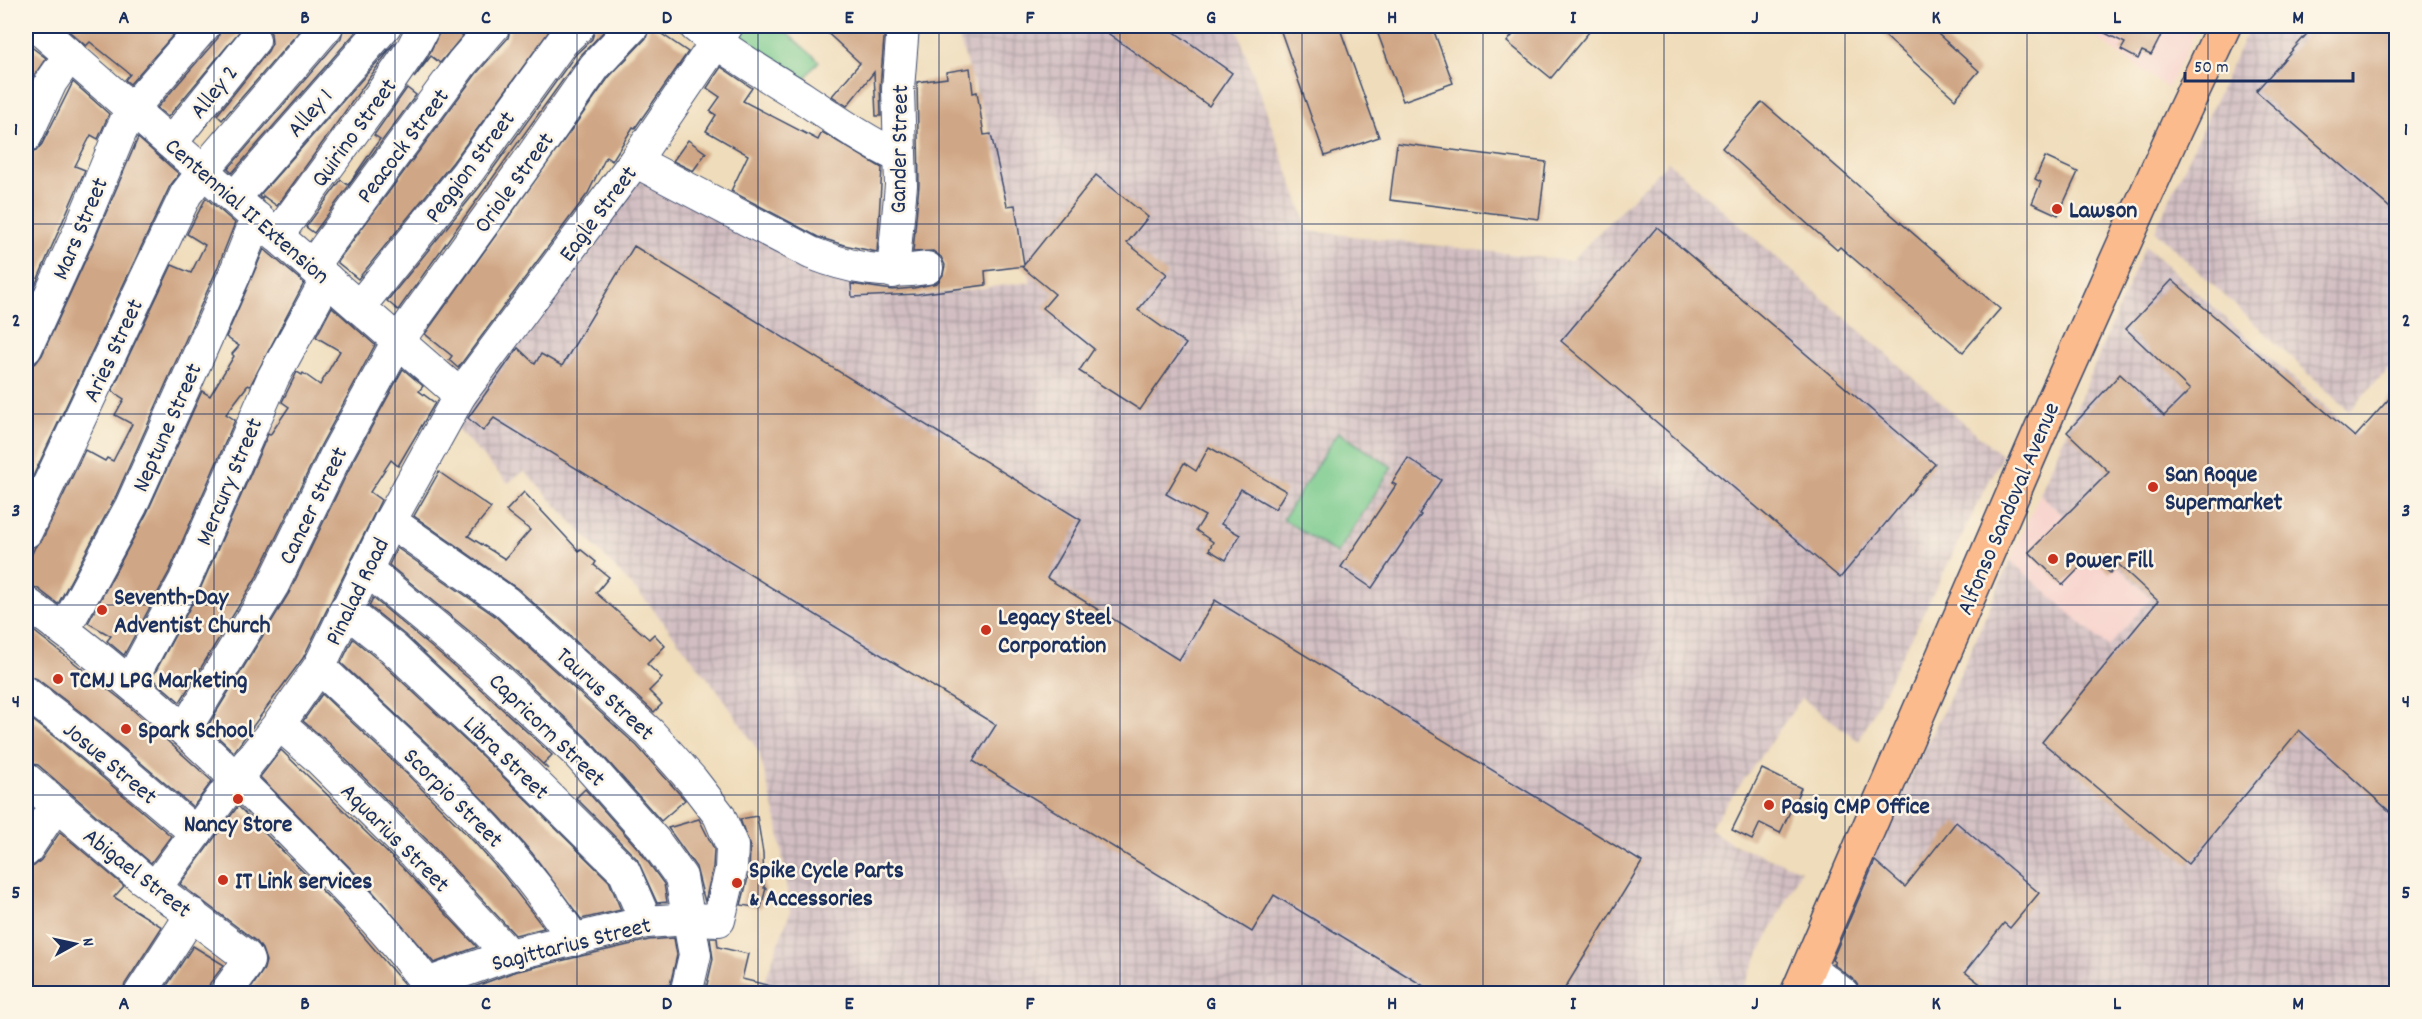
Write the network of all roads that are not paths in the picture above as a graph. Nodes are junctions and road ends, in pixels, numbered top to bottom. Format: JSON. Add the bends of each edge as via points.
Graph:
{"nodes":[{"id":1,"x":204,"y":26,"type":"edge"},
{"id":2,"x":327,"y":26,"type":"edge"},
{"id":3,"x":385,"y":26,"type":"edge"},
{"id":4,"x":424,"y":26,"type":"edge"},
{"id":5,"x":494,"y":26,"type":"edge"},
{"id":6,"x":579,"y":26,"type":"edge"},
{"id":7,"x":633,"y":26,"type":"edge"},
{"id":8,"x":903,"y":26,"type":"edge"},
{"id":9,"x":2224,"y":26,"type":"edge"},
{"id":10,"x":712,"y":31,"type":"edge"},
{"id":11,"x":59,"y":37,"type":"edge"},
{"id":12,"x":254,"y":40,"type":"dead end"},
{"id":13,"x":132,"y":109,"type":"junction"},
{"id":14,"x":26,"y":136,"type":"edge"},
{"id":15,"x":171,"y":143,"type":"junction"},
{"id":16,"x":898,"y":156,"type":"junction"},
{"id":17,"x":635,"y":161,"type":"junction"},
{"id":18,"x":203,"y":171,"type":"junction"},
{"id":19,"x":234,"y":198,"type":"junction"},
{"id":20,"x":267,"y":227,"type":"junction"},
{"id":21,"x":927,"y":268,"type":"dead end"},
{"id":22,"x":319,"y":272,"type":"junction"},
{"id":23,"x":893,"y":272,"type":"junction"},
{"id":24,"x":359,"y":307,"type":"junction"},
{"id":25,"x":398,"y":341,"type":"junction"},
{"id":26,"x":26,"y":348,"type":"edge"},
{"id":27,"x":460,"y":395,"type":"junction"},
{"id":28,"x":390,"y":521,"type":"junction"},
{"id":29,"x":26,"y":532,"type":"edge"},
{"id":30,"x":366,"y":569,"type":"junction"},
{"id":31,"x":26,"y":603,"type":"edge"},
{"id":32,"x":345,"y":610,"type":"junction"},
{"id":33,"x":64,"y":630,"type":"junction"},
{"id":34,"x":319,"y":667,"type":"junction"},
{"id":35,"x":130,"y":682,"type":"junction"},
{"id":36,"x":26,"y":693,"type":"edge"},
{"id":37,"x":279,"y":724,"type":"junction"},
{"id":38,"x":185,"y":729,"type":"junction"},
{"id":39,"x":237,"y":777,"type":"junction"},
{"id":40,"x":26,"y":779,"type":"edge"},
{"id":41,"x":56,"y":805,"type":"junction"},
{"id":42,"x":196,"y":833,"type":"junction"},
{"id":43,"x":26,"y":849,"type":"edge"},
{"id":44,"x":155,"y":888,"type":"junction"},
{"id":45,"x":192,"y":914,"type":"junction"},
{"id":46,"x":704,"y":919,"type":"junction"},
{"id":47,"x":646,"y":922,"type":"junction"},
{"id":48,"x":574,"y":940,"type":"junction"},
{"id":49,"x":509,"y":955,"type":"junction"},
{"id":50,"x":1803,"y":981,"type":"edge"},
{"id":51,"x":431,"y":989,"type":"edge"},
{"id":52,"x":140,"y":993,"type":"edge"},
{"id":53,"x":225,"y":993,"type":"edge"},
{"id":54,"x":686,"y":993,"type":"edge"},
{"id":55,"x":1843,"y":993,"type":"edge"}],
"edges":[{"from":1,"to":13,"type":"street","name":"Mars Street"},
{"from":2,"to":18,"type":"street","name":"Aries Street"},
{"from":3,"to":19,"type":"street","name":"Alley 1"},
{"from":4,"to":20,"type":"street","name":"Quirino Street","via":[[381,94]]},
{"from":5,"to":22,"type":"street","name":"Peacock Street","via":[[462,63]]},
{"from":6,"to":24,"type":"street","name":"Peggion Street","via":[[562,42],[467,173]]},
{"from":7,"to":25,"type":"street","name":"Oriole Street","via":[[595,66]]},
{"from":8,"to":16,"type":"street","name":"Gander Street"},
{"from":9,"to":50,"type":"main road","name":"Alfonso Sandoval Avenue","via":[[2048,413]]},
{"from":10,"to":16,"type":"street"},
{"from":10,"to":17,"type":"street","name":"Eagle Street"},
{"from":11,"to":13,"type":"street","name":"Centennial II Extension"},
{"from":11,"to":14,"type":"street","via":[[51,82]]},
{"from":12,"to":15,"type":"street","name":"Alley 2"},
{"from":13,"to":15,"type":"street","name":"Centennial II Extension"},
{"from":13,"to":26,"type":"street","name":"Mars Street"},
{"from":15,"to":18,"type":"street","name":"Centennial II Extension"},
{"from":16,"to":23,"type":"street","name":"Gander Street","via":[[901,185]]},
{"from":17,"to":23,"type":"street","via":[[811,252],[836,262]]},
{"from":17,"to":27,"type":"street","name":"Eagle Street"},
{"from":18,"to":19,"type":"street","name":"Centennial II Extension"},
{"from":18,"to":29,"type":"street","name":"Aries Street","via":[[186,194]]},
{"from":19,"to":20,"type":"street","name":"Centennial II Extension"},
{"from":20,"to":22,"type":"street","name":"Centennial II Extension"},
{"from":20,"to":33,"type":"street","name":"Neptune Street","via":[[234,276],[130,506]]},
{"from":21,"to":23,"type":"street"},
{"from":22,"to":24,"type":"street","name":"Centennial II Extension"},
{"from":22,"to":35,"type":"street","name":"Mercury Street","via":[[185,580]]},
{"from":24,"to":25,"type":"street","name":"Centennial II Extension"},
{"from":25,"to":27,"type":"street","name":"Centennial II Extension"},
{"from":25,"to":38,"type":"street","name":"Cancer Street","via":[[337,453],[273,585]]},
{"from":27,"to":28,"type":"street","name":"Pinalad Road"},
{"from":28,"to":30,"type":"street","name":"Pinalad Road"},
{"from":28,"to":46,"type":"street","name":"Taurus Street","via":[[506,602],[650,733],[692,780],[719,815],[732,846],[731,870]]},
{"from":30,"to":32,"type":"street","name":"Pinalad Road"},
{"from":30,"to":46,"type":"street","name":"Capricorn Street","via":[[485,668],[576,752],[654,840],[681,877]]},
{"from":31,"to":33,"type":"street"},
{"from":32,"to":34,"type":"street","name":"Pinalad Road"},
{"from":32,"to":47,"type":"street","name":"Libra Street","via":[[393,648],[624,871]]},
{"from":33,"to":35,"type":"street"},
{"from":34,"to":37,"type":"street","name":"Pinalad Road"},
{"from":34,"to":48,"type":"street","name":"Scorpio Street","via":[[446,786],[521,865]]},
{"from":35,"to":38,"type":"street"},
{"from":36,"to":42,"type":"street","name":"Josue Street"},
{"from":37,"to":39,"type":"street","name":"Pinalad Road"},
{"from":37,"to":49,"type":"street","name":"Aquarius Street","via":[[415,854]]},
{"from":38,"to":39,"type":"street"},
{"from":39,"to":42,"type":"street","name":"Pinalad Road"},
{"from":39,"to":51,"type":"street","via":[[355,898]]},
{"from":40,"to":41,"type":"street","name":"Abigael Street"},
{"from":41,"to":43,"type":"street"},
{"from":41,"to":44,"type":"street","name":"Abigael Street"},
{"from":42,"to":44,"type":"street","name":"Pinalad Road"},
{"from":44,"to":45,"type":"street","name":"Abigael Street"},
{"from":45,"to":52,"type":"street"},
{"from":45,"to":53,"type":"street","name":"Abigael Street","via":[[246,956],[246,965]]},
{"from":46,"to":47,"type":"street","name":"Sagittarius Street"},
{"from":46,"to":54,"type":"street","name":"Capricorn Street"},
{"from":47,"to":48,"type":"street","name":"Sagittarius Street"},
{"from":48,"to":49,"type":"street","name":"Sagittarius Street"},
{"from":49,"to":51,"type":"street","name":"Sagittarius Street"},
{"from":50,"to":55,"type":"street"}]}
